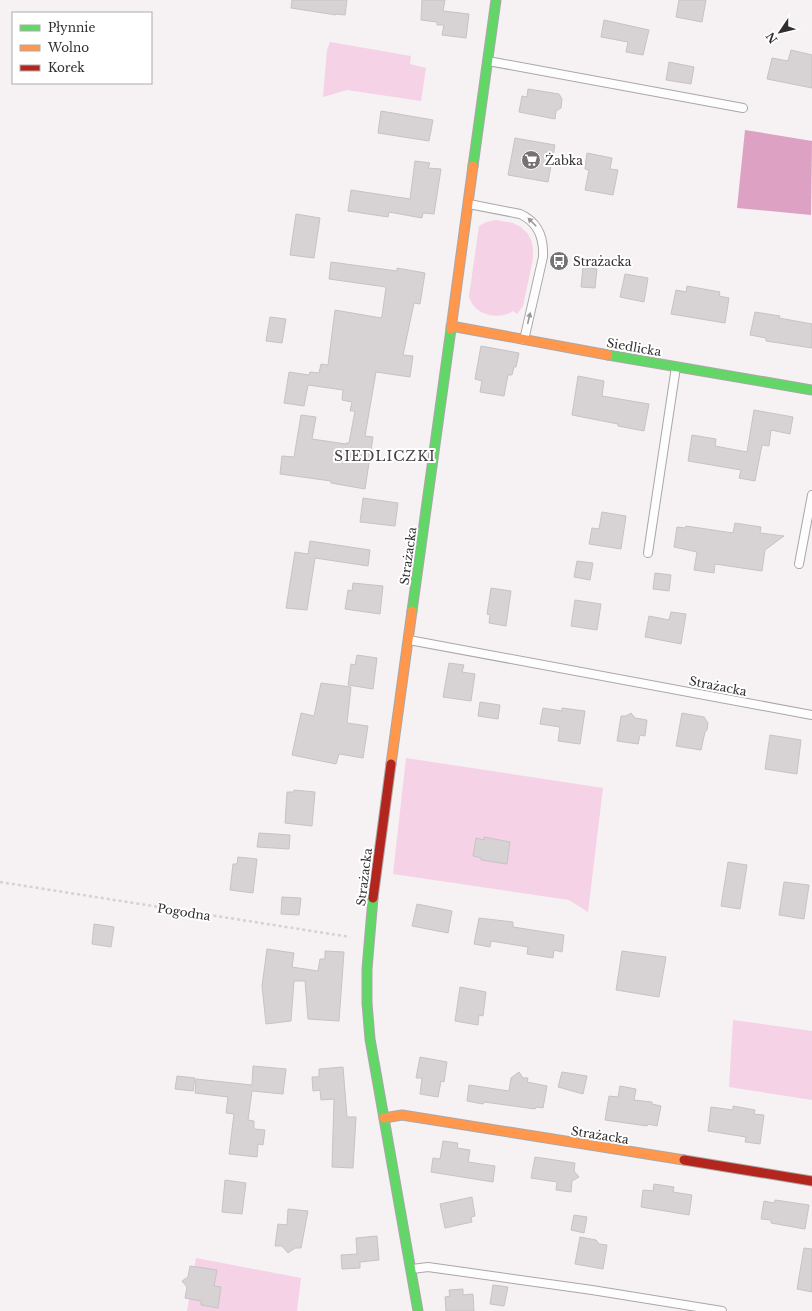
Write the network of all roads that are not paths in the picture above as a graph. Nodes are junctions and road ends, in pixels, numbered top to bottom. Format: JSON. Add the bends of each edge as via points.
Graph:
{"nodes":[{"id":1,"x":496,"y":0,"type":"edge"},
{"id":2,"x":488,"y":61,"type":"junction"},
{"id":3,"x":743,"y":108,"type":"dead end"},
{"id":4,"x":468,"y":204,"type":"junction"},
{"id":5,"x":452,"y":326,"type":"junction"},
{"id":6,"x":524,"y":340,"type":"junction"},
{"id":7,"x":676,"y":366,"type":"junction"},
{"id":8,"x":812,"y":390,"type":"edge"},
{"id":9,"x":812,"y":495,"type":"edge"},
{"id":10,"x":648,"y":553,"type":"dead end"},
{"id":11,"x":799,"y":564,"type":"dead end"},
{"id":12,"x":408,"y":640,"type":"junction"},
{"id":13,"x":812,"y":715,"type":"edge"},
{"id":14,"x":384,"y":1118,"type":"junction"},
{"id":15,"x":812,"y":1181,"type":"edge"},
{"id":16,"x":411,"y":1269,"type":"junction"},
{"id":17,"x":418,"y":1311,"type":"edge"},
{"id":18,"x":722,"y":1311,"type":"edge"}],
"edges":[{"from":1,"to":2,"type":"street","name":"Strażacka"},
{"from":2,"to":3,"type":"lane"},
{"from":2,"to":4,"type":"street","name":"Strażacka"},
{"from":4,"to":5,"type":"street","name":"Strażacka"},
{"from":6,"to":4,"type":"lane","one_way":true,"via":[[543,257],[541,235],[533,222],[520,214]]},
{"from":5,"to":6,"type":"street","name":"Siedlicka"},
{"from":5,"to":12,"type":"street","name":"Strażacka"},
{"from":6,"to":7,"type":"street","name":"Siedlicka"},
{"from":7,"to":8,"type":"street","name":"Siedlicka"},
{"from":7,"to":10,"type":"lane"},
{"from":9,"to":11,"type":"lane"},
{"from":12,"to":13,"type":"lane","name":"Strażacka"},
{"from":12,"to":14,"type":"street","name":"Strażacka","via":[[369,940],[367,1002],[370,1039]]},
{"from":14,"to":15,"type":"street","name":"Strażacka","via":[[402,1115]]},
{"from":14,"to":16,"type":"street","name":"Strażacka"},
{"from":16,"to":17,"type":"street","name":"Strażacka"},
{"from":16,"to":18,"type":"lane","via":[[428,1267]]}]}
